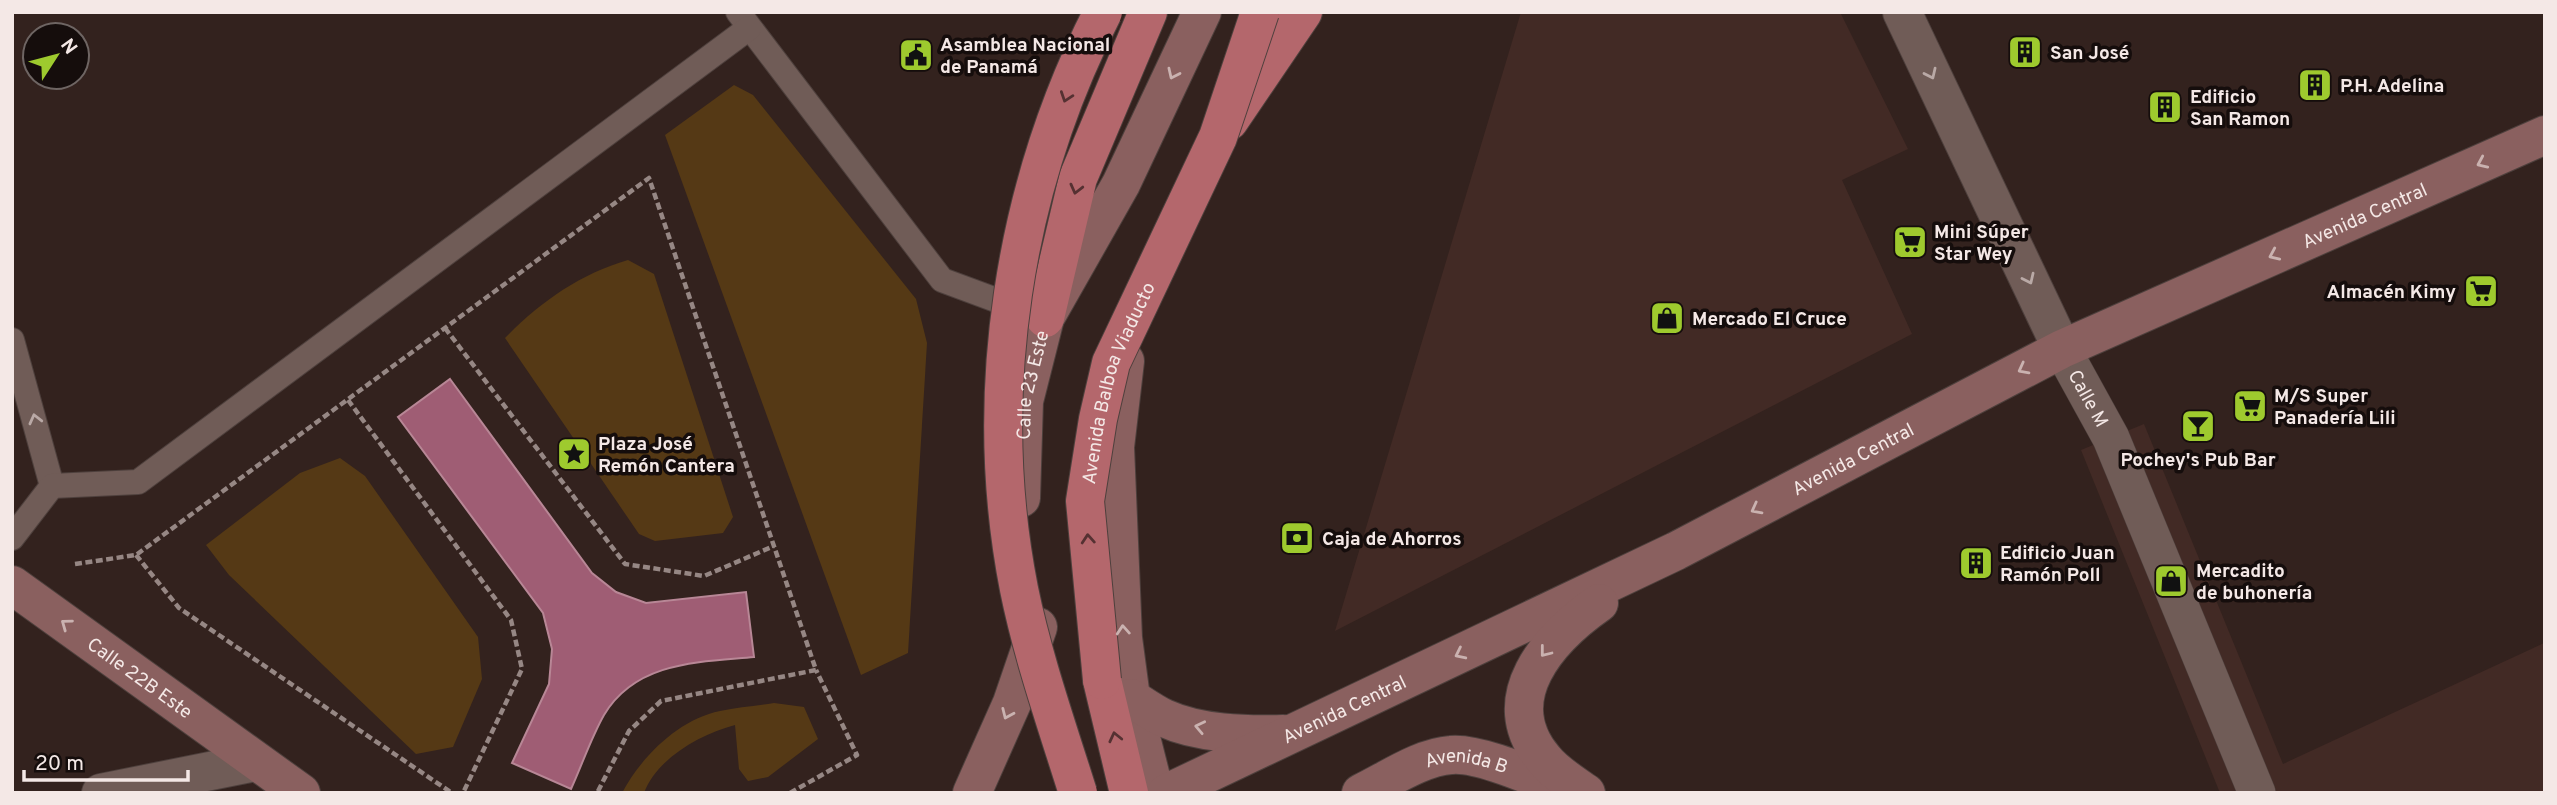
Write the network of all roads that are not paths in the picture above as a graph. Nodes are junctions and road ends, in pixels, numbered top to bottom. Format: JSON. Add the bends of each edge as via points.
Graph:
{"nodes":[{"id":1,"x":1103,"y":12,"type":"edge"},
{"id":2,"x":1148,"y":12,"type":"edge"},
{"id":3,"x":1202,"y":12,"type":"edge"},
{"id":4,"x":1902,"y":12,"type":"edge"},
{"id":5,"x":1280,"y":13,"type":"edge"},
{"id":6,"x":743,"y":20,"type":"edge"},
{"id":7,"x":2545,"y":135,"type":"edge"},
{"id":8,"x":1045,"y":318,"type":"junction"},
{"id":9,"x":12,"y":341,"type":"edge"},
{"id":10,"x":2062,"y":349,"type":"junction"},
{"id":11,"x":52,"y":486,"type":"junction"},
{"id":12,"x":12,"y":538,"type":"edge"},
{"id":13,"x":1676,"y":551,"type":"junction"},
{"id":14,"x":12,"y":585,"type":"edge"},
{"id":15,"x":1038,"y":627,"type":"junction"},
{"id":16,"x":1131,"y":698,"type":"junction"},
{"id":17,"x":1292,"y":733,"type":"junction"},
{"id":18,"x":255,"y":762,"type":"junction"},
{"id":19,"x":101,"y":793,"type":"edge"},
{"id":20,"x":300,"y":793,"type":"edge"},
{"id":21,"x":972,"y":793,"type":"edge"},
{"id":22,"x":1068,"y":793,"type":"edge"},
{"id":23,"x":1078,"y":793,"type":"edge"},
{"id":24,"x":1129,"y":793,"type":"edge"},
{"id":25,"x":1155,"y":793,"type":"edge"},
{"id":26,"x":1167,"y":793,"type":"edge"},
{"id":27,"x":1361,"y":793,"type":"edge"},
{"id":28,"x":1575,"y":793,"type":"edge"},
{"id":29,"x":1586,"y":793,"type":"edge"},
{"id":30,"x":2257,"y":793,"type":"edge"}],
"edges":[{"from":1,"to":23,"type":"highway","one_way":true,"bridge":true,"via":[[1080,57],[1037,179],[1014,285],[1002,404],[1006,509],[1019,590]]},
{"from":2,"to":8,"type":"highway","one_way":true,"via":[[1078,178]]},
{"from":3,"to":8,"type":"main road","name":"Calle 23 Este","one_way":true,"via":[[1121,184]]},
{"from":4,"to":10,"type":"street","name":"Calle M","one_way":true},
{"from":16,"to":5,"type":"main road","one_way":true,"via":[[1117,538],[1115,447],[1127,348],[1154,256],[1192,166]]},
{"from":24,"to":5,"type":"highway","name":"Avenida Balboa Viaducto","one_way":true,"bridge":true,"via":[[1102,680],[1085,501],[1098,419],[1111,363]]},
{"from":6,"to":8,"type":"lane","via":[[942,280]]},
{"from":6,"to":11,"type":"lane","via":[[138,482]]},
{"from":7,"to":10,"type":"main road","name":"Avenida Central","one_way":true},
{"from":8,"to":15,"type":"main road","name":"Calle 23 Este","via":[[1024,401],[1021,506]]},
{"from":11,"to":9,"type":"lane","one_way":true},
{"from":10,"to":13,"type":"main road","name":"Avenida Central","one_way":true},
{"from":10,"to":30,"type":"street","name":"Calle M","via":[[2111,438]]},
{"from":11,"to":12,"type":"lane"},
{"from":13,"to":17,"type":"main road","name":"Avenida Central","one_way":true},
{"from":13,"to":29,"type":"main road","one_way":true,"via":[[1564,630],[1529,680],[1524,703],[1532,743],[1545,760]]},
{"from":18,"to":14,"type":"main road","name":"Calle 22B Este","one_way":true},
{"from":15,"to":21,"type":"main road","one_way":true,"via":[[1013,703]]},
{"from":15,"to":22,"type":"main road","name":"Calle 23 Este"},
{"from":17,"to":16,"type":"main road","one_way":true,"via":[[1206,729],[1165,719]]},
{"from":16,"to":25,"type":"main road"},
{"from":17,"to":26,"type":"main road","name":"Avenida Central"},
{"from":18,"to":19,"type":"street"},
{"from":18,"to":20,"type":"main road","name":"Calle 22B Este"},
{"from":27,"to":28,"type":"main road","name":"Avenida B","via":[[1450,755],[1476,758]]}]}
